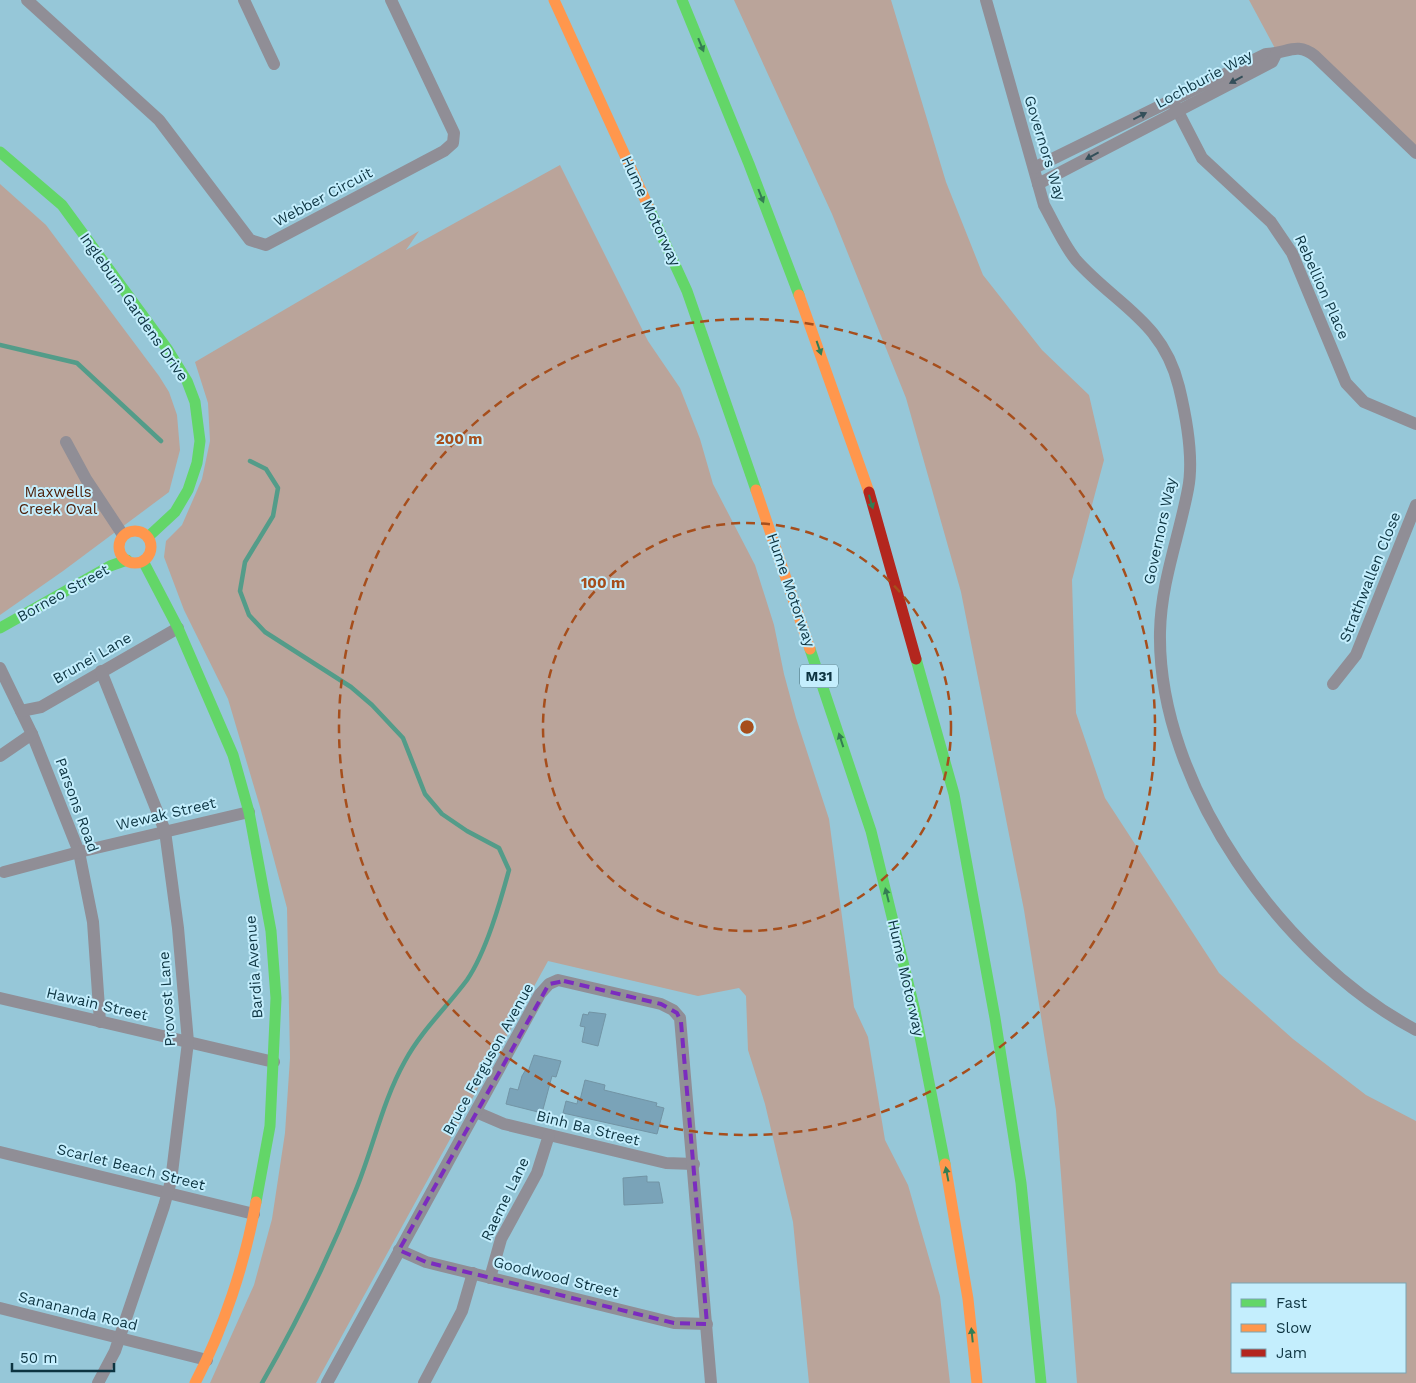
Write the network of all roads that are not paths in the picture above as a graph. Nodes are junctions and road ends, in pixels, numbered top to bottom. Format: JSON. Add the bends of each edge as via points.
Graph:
{"nodes":[{"id":1,"x":27,"y":0,"type":"edge"},
{"id":2,"x":244,"y":0,"type":"edge"},
{"id":3,"x":391,"y":0,"type":"edge"},
{"id":4,"x":554,"y":0,"type":"edge"},
{"id":5,"x":682,"y":0,"type":"edge"},
{"id":6,"x":986,"y":0,"type":"edge"},
{"id":7,"x":274,"y":64,"type":"dead end"},
{"id":8,"x":1175,"y":106,"type":"junction"},
{"id":9,"x":0,"y":152,"type":"edge"},
{"id":10,"x":1416,"y":153,"type":"edge"},
{"id":11,"x":1034,"y":168,"type":"junction"},
{"id":12,"x":1038,"y":184,"type":"junction"},
{"id":13,"x":1416,"y":424,"type":"edge"},
{"id":14,"x":66,"y":442,"type":"dead end"},
{"id":15,"x":1416,"y":505,"type":"edge"},
{"id":16,"x":123,"y":535,"type":"junction"},
{"id":17,"x":148,"y":537,"type":"junction"},
{"id":18,"x":126,"y":560,"type":"junction"},
{"id":19,"x":143,"y":561,"type":"junction"},
{"id":20,"x":0,"y":628,"type":"edge"},
{"id":21,"x":178,"y":628,"type":"junction"},
{"id":22,"x":0,"y":668,"type":"edge"},
{"id":23,"x":101,"y":671,"type":"junction"},
{"id":24,"x":1333,"y":684,"type":"dead end"},
{"id":25,"x":21,"y":711,"type":"junction"},
{"id":26,"x":32,"y":734,"type":"junction"},
{"id":27,"x":0,"y":756,"type":"edge"},
{"id":28,"x":249,"y":812,"type":"junction"},
{"id":29,"x":165,"y":831,"type":"junction"},
{"id":30,"x":79,"y":852,"type":"junction"},
{"id":31,"x":4,"y":872,"type":"dead end"},
{"id":32,"x":0,"y":998,"type":"edge"},
{"id":33,"x":100,"y":1022,"type":"junction"},
{"id":34,"x":1416,"y":1030,"type":"edge"},
{"id":35,"x":188,"y":1042,"type":"junction"},
{"id":36,"x":274,"y":1062,"type":"junction"},
{"id":37,"x":476,"y":1112,"type":"junction"},
{"id":38,"x":549,"y":1135,"type":"junction"},
{"id":39,"x":0,"y":1152,"type":"edge"},
{"id":40,"x":694,"y":1164,"type":"junction"},
{"id":41,"x":167,"y":1194,"type":"junction"},
{"id":42,"x":254,"y":1214,"type":"junction"},
{"id":43,"x":400,"y":1250,"type":"junction"},
{"id":44,"x":472,"y":1273,"type":"junction"},
{"id":45,"x":490,"y":1278,"type":"junction"},
{"id":46,"x":0,"y":1308,"type":"edge"},
{"id":47,"x":707,"y":1324,"type":"junction"},
{"id":48,"x":120,"y":1338,"type":"junction"},
{"id":49,"x":207,"y":1360,"type":"junction"},
{"id":50,"x":98,"y":1383,"type":"edge"},
{"id":51,"x":195,"y":1383,"type":"edge"},
{"id":52,"x":327,"y":1383,"type":"edge"},
{"id":53,"x":424,"y":1383,"type":"edge"},
{"id":54,"x":711,"y":1383,"type":"edge"},
{"id":55,"x":977,"y":1383,"type":"edge"},
{"id":56,"x":1041,"y":1383,"type":"edge"}],
"edges":[{"from":1,"to":3,"type":"street","name":"Webber Circuit","via":[[159,120],[250,240],[266,244],[453,143],[454,133]]},
{"from":2,"to":7,"type":"street"},
{"from":55,"to":4,"type":"main road","name":"Hume Motorway","number":"M31","one_way":true,"via":[[968,1299],[951,1195],[915,1011],[871,831],[687,291]]},
{"from":5,"to":56,"type":"main road","one_way":true,"via":[[810,322],[867,486],[954,794],[1021,1183]]},
{"from":6,"to":11,"type":"street","name":"Governors Way"},
{"from":8,"to":10,"type":"street","name":"Lochburie Way","via":[[1272,62],[1276,54],[1294,48],[1306,49]]},
{"from":11,"to":8,"type":"street","name":"Lochburie Way","one_way":true},
{"from":8,"to":12,"type":"street","name":"Lochburie Way","one_way":true},
{"from":8,"to":13,"type":"street","name":"Rebellion Place","via":[[1202,158],[1271,222],[1292,253],[1346,383],[1364,402]]},
{"from":9,"to":17,"type":"main road","name":"Ingleburn Gardens Drive","via":[[62,205],[168,350],[193,395],[200,441],[198,463],[175,512]]},
{"from":11,"to":12,"type":"street","name":"Governors Way"},
{"from":12,"to":34,"type":"street","name":"Governors Way","via":[[1044,205],[1076,260],[1155,334],[1169,357],[1179,386],[1190,461],[1188,488],[1164,588],[1160,633],[1162,675],[1170,720],[1195,791],[1230,848],[1290,932],[1328,970],[1356,992]]},
{"from":14,"to":16,"type":"street","via":[[90,486]]},
{"from":15,"to":24,"type":"street","name":"Strathwallen Close","via":[[1356,655]]},
{"from":16,"to":17,"type":"main road","via":[[133,530]]},
{"from":16,"to":18,"type":"main road","via":[[119,550]]},
{"from":17,"to":19,"type":"main road","via":[[151,547]]},
{"from":18,"to":19,"type":"main road","via":[[133,563]]},
{"from":18,"to":20,"type":"main road","name":"Borneo Street"},
{"from":19,"to":21,"type":"main road","name":"Bardia Avenue"},
{"from":21,"to":23,"type":"street","name":"Brunei Lane"},
{"from":21,"to":28,"type":"main road","name":"Bardia Avenue","via":[[233,755]]},
{"from":22,"to":25,"type":"street","name":"Parsons Road"},
{"from":23,"to":25,"type":"street","name":"Brunei Lane","via":[[41,707]]},
{"from":23,"to":29,"type":"street","name":"Provost Lane"},
{"from":25,"to":26,"type":"street","name":"Parsons Road"},
{"from":26,"to":27,"type":"street"},
{"from":26,"to":30,"type":"street","name":"Parsons Road"},
{"from":28,"to":29,"type":"street","name":"Wewak Street"},
{"from":28,"to":36,"type":"main road","name":"Bardia Avenue","via":[[271,932],[276,998]]},
{"from":29,"to":30,"type":"street","name":"Wewak Street"},
{"from":29,"to":35,"type":"street","name":"Provost Lane"},
{"from":30,"to":31,"type":"street","name":"Wewak Street"},
{"from":30,"to":33,"type":"street","name":"Parsons Road","via":[[93,922]]},
{"from":32,"to":33,"type":"street","name":"Hawain Street"},
{"from":33,"to":35,"type":"street","name":"Hawain Street"},
{"from":35,"to":36,"type":"street","name":"Hawain Street"},
{"from":35,"to":41,"type":"street","name":"Provost Lane"},
{"from":36,"to":42,"type":"main road","name":"Bardia Avenue","via":[[270,1126]]},
{"from":37,"to":38,"type":"street","name":"Binh Ba Street","via":[[504,1124]]},
{"from":37,"to":40,"type":"street","name":"Bruce Ferguson Avenue","via":[[544,988],[558,980],[573,983],[661,1004],[677,1013],[682,1022]]},
{"from":37,"to":43,"type":"street","name":"Bruce Ferguson Avenue"},
{"from":38,"to":40,"type":"street","name":"Binh Ba Street","via":[[666,1164]]},
{"from":38,"to":45,"type":"street","name":"Raeme Lane","via":[[537,1173],[501,1239]]},
{"from":39,"to":41,"type":"street","name":"Scarlet Beach Street"},
{"from":40,"to":47,"type":"street","name":"Bruce Ferguson Avenue"},
{"from":41,"to":42,"type":"street","name":"Scarlet Beach Street"},
{"from":41,"to":48,"type":"street","name":"Provost Lane"},
{"from":42,"to":49,"type":"main road","name":"Bardia Avenue","via":[[236,1280]]},
{"from":43,"to":44,"type":"street","name":"Goodwood Street","via":[[426,1262]]},
{"from":43,"to":52,"type":"street","name":"Bruce Ferguson Avenue"},
{"from":44,"to":45,"type":"street","name":"Goodwood Street"},
{"from":44,"to":53,"type":"street","via":[[462,1311]]},
{"from":45,"to":47,"type":"street","name":"Goodwood Street","via":[[674,1323]]},
{"from":46,"to":48,"type":"street","name":"Sanananda Road"},
{"from":47,"to":54,"type":"street","name":"Bruce Ferguson Avenue"},
{"from":48,"to":49,"type":"street","name":"Sanananda Road"},
{"from":48,"to":50,"type":"street","name":"Provost Lane"},
{"from":49,"to":51,"type":"main road","name":"Bardia Avenue"}]}
